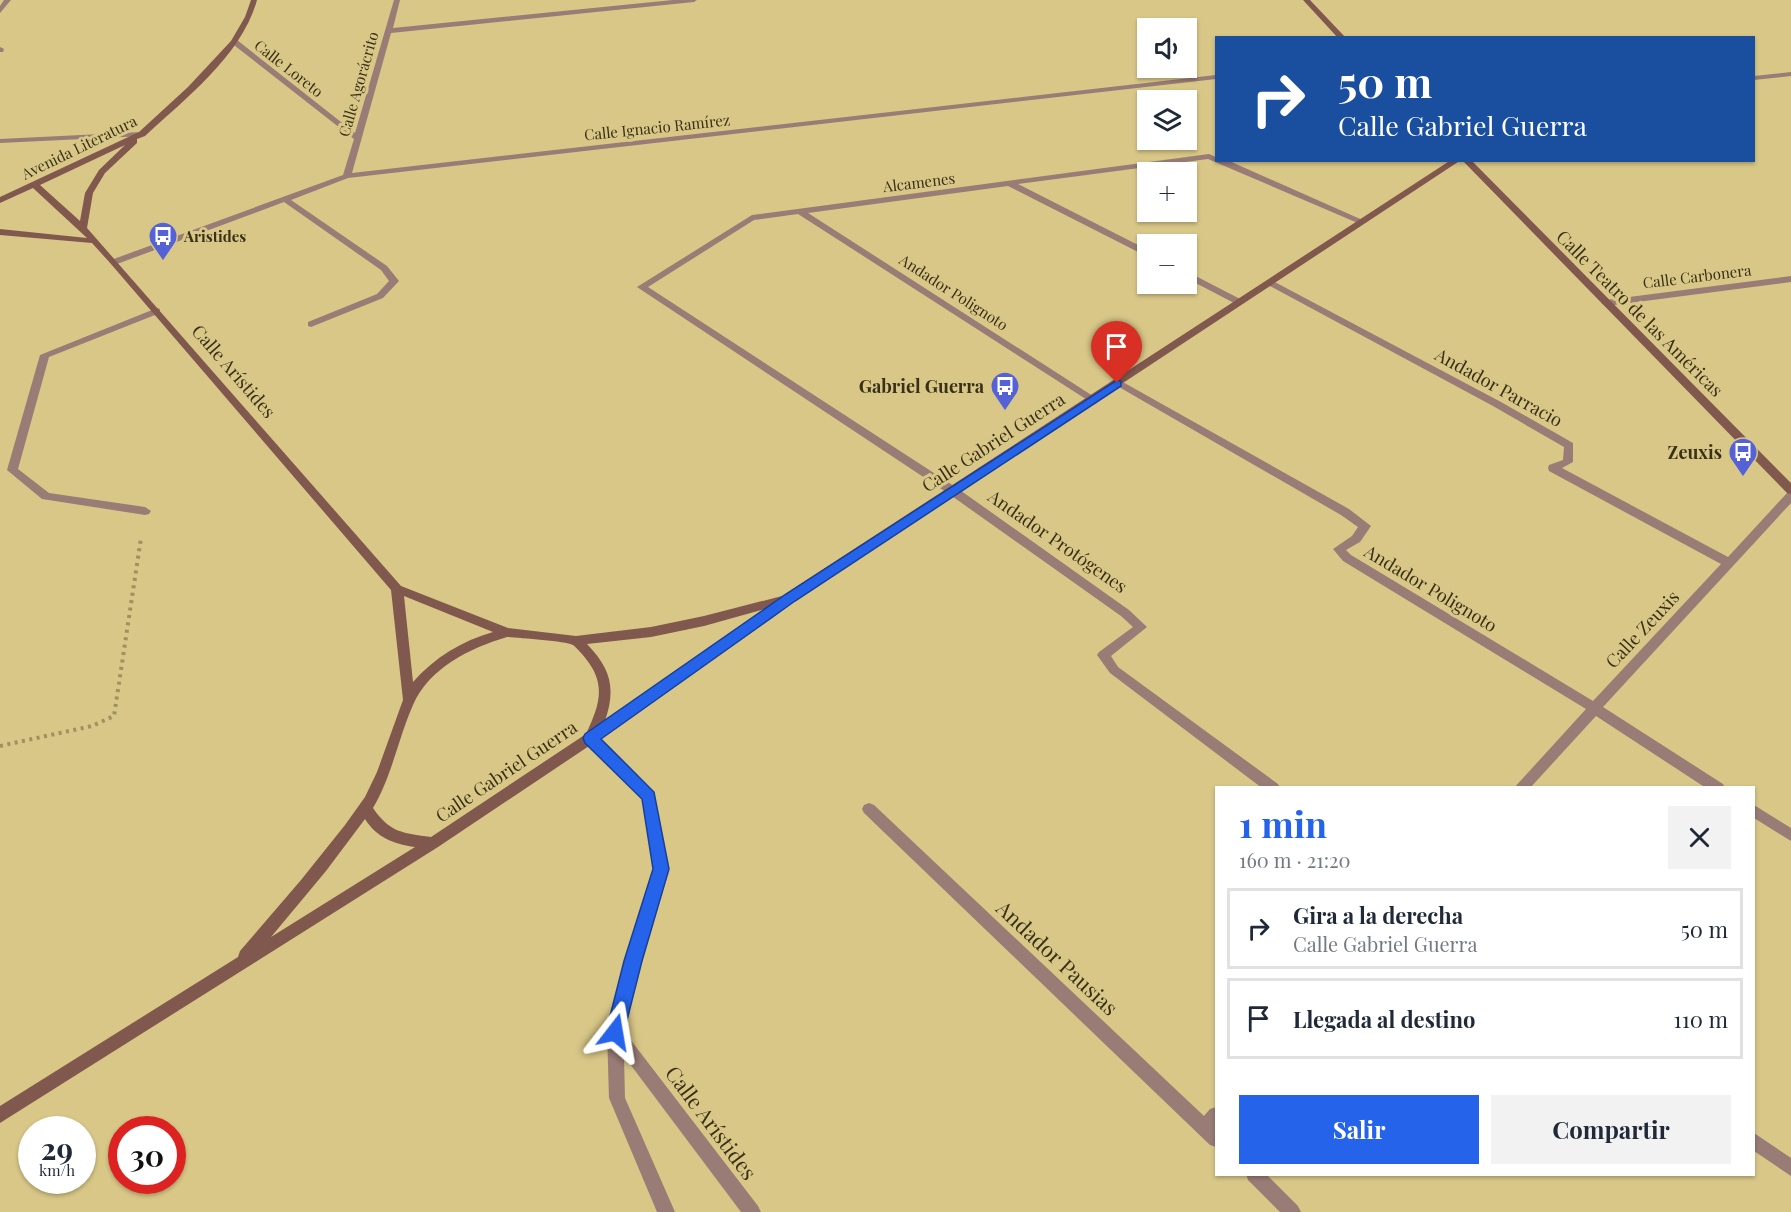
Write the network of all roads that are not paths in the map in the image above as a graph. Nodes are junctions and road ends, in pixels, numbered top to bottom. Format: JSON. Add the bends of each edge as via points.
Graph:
{"nodes":[{"id":1,"x":8,"y":0,"type":"edge"},
{"id":2,"x":254,"y":0,"type":"edge"},
{"id":3,"x":397,"y":0,"type":"edge"},
{"id":4,"x":694,"y":0,"type":"edge"},
{"id":5,"x":1306,"y":0,"type":"edge"},
{"id":6,"x":0,"y":11,"type":"edge"},
{"id":7,"x":388,"y":31,"type":"junction"},
{"id":8,"x":1341,"y":36,"type":"edge"},
{"id":9,"x":234,"y":42,"type":"junction"},
{"id":10,"x":1791,"y":74,"type":"edge"},
{"id":11,"x":1215,"y":77,"type":"edge"},
{"id":12,"x":1755,"y":78,"type":"edge"},
{"id":13,"x":142,"y":134,"type":"junction"},
{"id":14,"x":356,"y":137,"type":"junction"},
{"id":15,"x":0,"y":141,"type":"edge"},
{"id":16,"x":1215,"y":159,"type":"edge"},
{"id":17,"x":1223,"y":162,"type":"edge"},
{"id":18,"x":1454,"y":162,"type":"edge"},
{"id":19,"x":1468,"y":162,"type":"edge"},
{"id":20,"x":347,"y":176,"type":"junction"},
{"id":21,"x":34,"y":184,"type":"junction"},
{"id":22,"x":1011,"y":184,"type":"junction"},
{"id":23,"x":0,"y":200,"type":"edge"},
{"id":24,"x":286,"y":200,"type":"junction"},
{"id":25,"x":799,"y":211,"type":"junction"},
{"id":26,"x":1363,"y":222,"type":"junction"},
{"id":27,"x":83,"y":228,"type":"junction"},
{"id":28,"x":0,"y":232,"type":"edge"},
{"id":29,"x":95,"y":241,"type":"junction"},
{"id":30,"x":1137,"y":248,"type":"edge"},
{"id":31,"x":114,"y":262,"type":"junction"},
{"id":32,"x":1791,"y":279,"type":"edge"},
{"id":33,"x":1197,"y":280,"type":"edge"},
{"id":34,"x":1271,"y":283,"type":"junction"},
{"id":35,"x":642,"y":287,"type":"joint"},
{"id":36,"x":1239,"y":302,"type":"junction"},
{"id":37,"x":1606,"y":303,"type":"junction"},
{"id":38,"x":157,"y":312,"type":"junction"},
{"id":39,"x":312,"y":324,"type":"dead end"},
{"id":40,"x":1117,"y":383,"type":"junction"},
{"id":41,"x":1092,"y":400,"type":"junction"},
{"id":42,"x":1791,"y":490,"type":"edge"},
{"id":43,"x":953,"y":491,"type":"junction"},
{"id":44,"x":1791,"y":496,"type":"edge"},
{"id":45,"x":145,"y":511,"type":"road end"},
{"id":46,"x":1729,"y":563,"type":"junction"},
{"id":47,"x":397,"y":590,"type":"junction"},
{"id":48,"x":790,"y":597,"type":"junction"},
{"id":49,"x":507,"y":632,"type":"junction"},
{"id":50,"x":576,"y":641,"type":"junction"},
{"id":51,"x":408,"y":700,"type":"junction"},
{"id":52,"x":1594,"y":708,"type":"junction"},
{"id":53,"x":590,"y":738,"type":"junction"},
{"id":54,"x":1270,"y":786,"type":"edge"},
{"id":55,"x":1523,"y":786,"type":"edge"},
{"id":56,"x":1715,"y":786,"type":"edge"},
{"id":57,"x":365,"y":808,"type":"junction"},
{"id":58,"x":869,"y":809,"type":"dead end"},
{"id":59,"x":1755,"y":812,"type":"edge"},
{"id":60,"x":1791,"y":835,"type":"edge"},
{"id":61,"x":433,"y":843,"type":"junction"},
{"id":62,"x":236,"y":966,"type":"junction"},
{"id":63,"x":615,"y":1032,"type":"junction"},
{"id":64,"x":0,"y":1115,"type":"edge"},
{"id":65,"x":1211,"y":1133,"type":"edge"},
{"id":66,"x":1755,"y":1142,"type":"edge"},
{"id":67,"x":1791,"y":1168,"type":"edge"},
{"id":68,"x":1256,"y":1176,"type":"edge"},
{"id":69,"x":666,"y":1212,"type":"edge"},
{"id":70,"x":752,"y":1212,"type":"edge"},
{"id":71,"x":1292,"y":1212,"type":"edge"}],
"edges":[{"from":1,"to":6,"type":"street"},
{"from":2,"to":9,"type":"street","name":"Avenida Literatura"},
{"from":3,"to":7,"type":"street","name":"Calle Agorácrito"},
{"from":4,"to":7,"type":"street"},
{"from":5,"to":8,"type":"street"},
{"from":7,"to":14,"type":"street","name":"Calle Agorácrito"},
{"from":9,"to":13,"type":"street","name":"Avenida Literatura"},
{"from":9,"to":14,"type":"street","name":"Calle Loreto"},
{"from":10,"to":12,"type":"street"},
{"from":11,"to":20,"type":"street","name":"Calle Ignacio Ramírez"},
{"from":13,"to":15,"type":"street"},
{"from":13,"to":21,"type":"street","name":"Avenida Literatura"},
{"from":13,"to":27,"type":"street","via":[[102,172],[89,193]]},
{"from":14,"to":20,"type":"street","name":"Calle Agorácrito"},
{"from":16,"to":22,"type":"street","name":"Alcamenes","via":[[1209,156]]},
{"from":17,"to":26,"type":"street","name":"Alcamenes"},
{"from":18,"to":26,"type":"street","name":"Calle Gabriel Guerra"},
{"from":19,"to":37,"type":"street","name":"Calle Teatro de las Américas"},
{"from":20,"to":24,"type":"street","name":"Calle Ignacio Ramírez"},
{"from":21,"to":23,"type":"street","name":"Avenida Literatura"},
{"from":21,"to":27,"type":"street","name":"Calle Arístides"},
{"from":22,"to":25,"type":"street","name":"Alcamenes"},
{"from":22,"to":30,"type":"street"},
{"from":24,"to":31,"type":"street","name":"Calle Ignacio Ramírez"},
{"from":24,"to":39,"type":"street","via":[[384,268],[394,281],[380,296]]},
{"from":25,"to":35,"type":"street","name":"Alcamenes","via":[[752,218]]},
{"from":25,"to":41,"type":"street","name":"Andador Polignoto"},
{"from":26,"to":34,"type":"street","name":"Calle Gabriel Guerra"},
{"from":27,"to":29,"type":"street","name":"Calle Arístides"},
{"from":28,"to":29,"type":"street"},
{"from":29,"to":31,"type":"street","name":"Calle Arístides"},
{"from":31,"to":38,"type":"street","name":"Calle Arístides"},
{"from":32,"to":37,"type":"street","name":"Calle Carbonera"},
{"from":33,"to":36,"type":"street"},
{"from":34,"to":36,"type":"street","name":"Calle Gabriel Guerra"},
{"from":34,"to":46,"type":"street","name":"Andador Parracio","via":[[1569,445],[1568,462],[1553,468]]},
{"from":35,"to":43,"type":"street","name":"Andador Protógenes"},
{"from":36,"to":40,"type":"street","name":"Calle Gabriel Guerra"},
{"from":37,"to":42,"type":"street","name":"Calle Teatro de las Américas"},
{"from":38,"to":45,"type":"street","via":[[45,355],[12,470],[46,496]]},
{"from":38,"to":47,"type":"street","name":"Calle Arístides"},
{"from":40,"to":41,"type":"street","name":"Calle Gabriel Guerra"},
{"from":40,"to":52,"type":"street","name":"Andador Polignoto","via":[[1365,525],[1356,539],[1339,549],[1347,558]]},
{"from":41,"to":43,"type":"street","name":"Calle Gabriel Guerra"},
{"from":43,"to":48,"type":"street","name":"Calle Gabriel Guerra"},
{"from":43,"to":54,"type":"street","name":"Andador Protógenes","via":[[1141,627],[1103,655],[1114,670]]},
{"from":44,"to":46,"type":"street","name":"Calle Zeuxis"},
{"from":46,"to":52,"type":"street","name":"Calle Zeuxis"},
{"from":47,"to":49,"type":"street","name":"Calle Arístides"},
{"from":47,"to":51,"type":"street"},
{"from":48,"to":50,"type":"street","name":"Calle Gabriel Guerra","via":[[651,632]]},
{"from":48,"to":53,"type":"street","name":"Calle Gabriel Guerra"},
{"from":49,"to":50,"type":"street","name":"Calle Gabriel Guerra"},
{"from":49,"to":51,"type":"street","via":[[454,653],[431,670]]},
{"from":50,"to":53,"type":"street","via":[[596,660],[606,684],[604,711]]},
{"from":51,"to":57,"type":"street","name":"Calle Gabriel Guerra","via":[[387,766]]},
{"from":52,"to":55,"type":"street","name":"Calle Zeuxis"},
{"from":52,"to":56,"type":"street","name":"Andador Polignoto"},
{"from":53,"to":61,"type":"street","name":"Calle Gabriel Guerra"},
{"from":53,"to":63,"type":"street","via":[[649,796],[661,869]]},
{"from":57,"to":61,"type":"street","via":[[378,828],[391,836]]},
{"from":57,"to":62,"type":"street","name":"Calle Gabriel Guerra","via":[[322,866]]},
{"from":58,"to":65,"type":"street","name":"Andador Pausias"},
{"from":59,"to":60,"type":"street"},
{"from":61,"to":62,"type":"street","name":"Calle Gabriel Guerra"},
{"from":62,"to":64,"type":"street","name":"Calle Gabriel Guerra"},
{"from":63,"to":69,"type":"street","via":[[617,1098]]},
{"from":63,"to":70,"type":"street","name":"Calle Arístides"},
{"from":66,"to":67,"type":"street"},
{"from":68,"to":71,"type":"street"}]}
